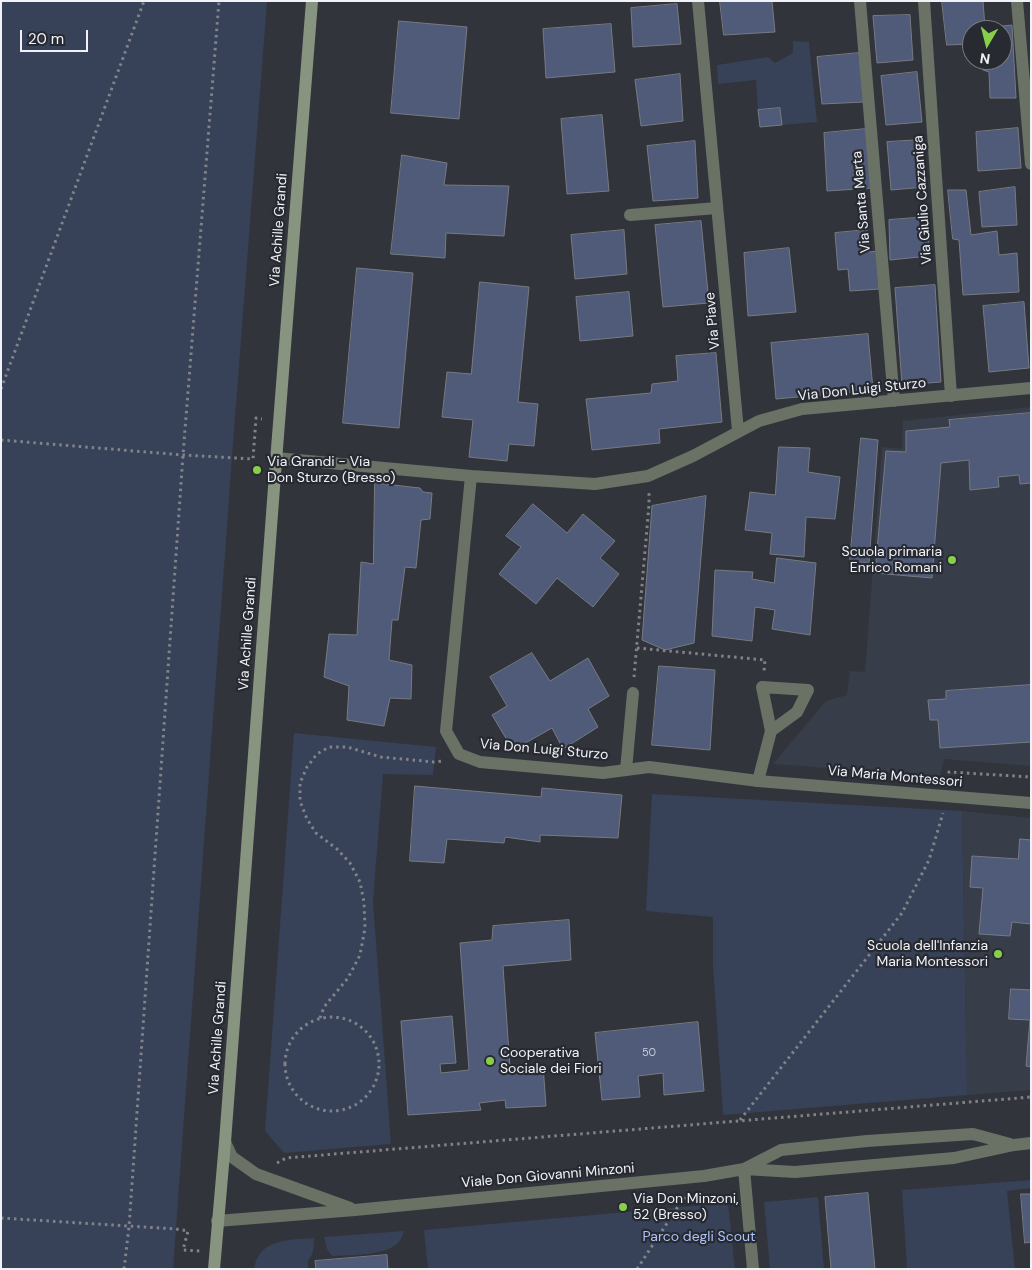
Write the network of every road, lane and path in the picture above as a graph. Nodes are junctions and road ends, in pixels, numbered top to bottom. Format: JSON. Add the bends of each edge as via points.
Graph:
{"nodes":[{"id":1,"x":144,"y":1,"type":"edge"},
{"id":2,"x":219,"y":1,"type":"edge"},
{"id":3,"x":312,"y":1,"type":"edge"},
{"id":4,"x":698,"y":1,"type":"edge"},
{"id":5,"x":860,"y":1,"type":"edge"},
{"id":6,"x":924,"y":1,"type":"edge"},
{"id":7,"x":1017,"y":1,"type":"edge"},
{"id":8,"x":1031,"y":164,"type":"edge"},
{"id":9,"x":718,"y":208,"type":"junction"},
{"id":10,"x":630,"y":215,"type":"dead end"},
{"id":11,"x":1031,"y":388,"type":"edge"},
{"id":12,"x":1,"y":389,"type":"edge"},
{"id":13,"x":951,"y":396,"type":"junction"},
{"id":14,"x":894,"y":401,"type":"junction"},
{"id":15,"x":280,"y":421,"type":"junction"},
{"id":16,"x":738,"y":431,"type":"junction"},
{"id":17,"x":1,"y":440,"type":"edge"},
{"id":18,"x":183,"y":455,"type":"junction"},
{"id":19,"x":276,"y":458,"type":"junction"},
{"id":20,"x":471,"y":476,"type":"junction"},
{"id":21,"x":648,"y":476,"type":"junction"},
{"id":22,"x":637,"y":648,"type":"junction"},
{"id":23,"x":762,"y":687,"type":"junction"},
{"id":24,"x":633,"y":693,"type":"joint"},
{"id":25,"x":771,"y":731,"type":"junction"},
{"id":26,"x":460,"y":754,"type":"junction"},
{"id":27,"x":626,"y":770,"type":"junction"},
{"id":28,"x":1031,"y":777,"type":"edge"},
{"id":29,"x":758,"y":782,"type":"junction"},
{"id":30,"x":946,"y":797,"type":"junction"},
{"id":31,"x":1031,"y":803,"type":"edge"},
{"id":32,"x":320,"y":1018,"type":"junction"},
{"id":33,"x":1031,"y":1096,"type":"edge"},
{"id":34,"x":740,"y":1121,"type":"junction"},
{"id":35,"x":225,"y":1142,"type":"junction"},
{"id":36,"x":1031,"y":1143,"type":"edge"},
{"id":37,"x":1014,"y":1144,"type":"junction"},
{"id":38,"x":744,"y":1170,"type":"junction"},
{"id":39,"x":256,"y":1174,"type":"junction"},
{"id":40,"x":704,"y":1176,"type":"junction"},
{"id":41,"x":355,"y":1210,"type":"junction"},
{"id":42,"x":1,"y":1218,"type":"edge"},
{"id":43,"x":217,"y":1221,"type":"junction"},
{"id":44,"x":129,"y":1227,"type":"junction"},
{"id":45,"x":215,"y":1252,"type":"junction"},
{"id":46,"x":124,"y":1269,"type":"edge"},
{"id":47,"x":214,"y":1269,"type":"edge"},
{"id":48,"x":637,"y":1269,"type":"edge"},
{"id":49,"x":753,"y":1269,"type":"edge"}],
"edges":[{"from":1,"to":12,"type":"path"},
{"from":2,"to":18,"type":"path"},
{"from":3,"to":15,"type":"street","name":"Via Achille Grandi"},
{"from":4,"to":9,"type":"street","name":"Via Piave"},
{"from":5,"to":14,"type":"street","name":"Via Santa Marta"},
{"from":6,"to":13,"type":"street","name":"Via Giulio Cazzaniga"},
{"from":7,"to":8,"type":"street"},
{"from":9,"to":10,"type":"street"},
{"from":9,"to":16,"type":"street","name":"Via Piave"},
{"from":11,"to":13,"type":"street","name":"Via Don Luigi Sturzo"},
{"from":13,"to":14,"type":"street","name":"Via Don Luigi Sturzo"},
{"from":14,"to":16,"type":"street","name":"Via Don Luigi Sturzo","via":[[802,409]]},
{"from":15,"to":18,"type":"path","via":[[256,418],[253,459]]},
{"from":15,"to":19,"type":"street","name":"Via Achille Grandi"},
{"from":16,"to":21,"type":"street","name":"Via Don Luigi Sturzo"},
{"from":17,"to":18,"type":"path"},
{"from":18,"to":44,"type":"path"},
{"from":19,"to":20,"type":"street","name":"Via Don Luigi Sturzo"},
{"from":19,"to":35,"type":"street","name":"Via Achille Grandi"},
{"from":20,"to":21,"type":"street","name":"Via Don Luigi Sturzo","via":[[595,484]]},
{"from":20,"to":26,"type":"street","name":"Via Don Luigi Sturzo","via":[[446,730]]},
{"from":21,"to":22,"type":"path","via":[[649,504]]},
{"from":22,"to":23,"type":"path","via":[[765,660]]},
{"from":22,"to":24,"type":"path"},
{"from":23,"to":25,"type":"street"},
{"from":23,"to":25,"type":"street","via":[[808,690],[797,712]]},
{"from":24,"to":27,"type":"street"},
{"from":25,"to":29,"type":"street"},
{"from":26,"to":27,"type":"street","name":"Via Don Luigi Sturzo","via":[[480,762],[603,773]]},
{"from":26,"to":32,"type":"path","via":[[446,761],[434,762],[381,757],[347,747],[329,747],[317,754],[307,767],[300,783],[303,810],[316,833],[350,863],[360,882],[365,920],[360,955],[348,978],[324,1007]]},
{"from":27,"to":29,"type":"street","name":"Via Don Luigi Sturzo","via":[[649,767]]},
{"from":28,"to":30,"type":"path","via":[[949,772]]},
{"from":29,"to":30,"type":"street","name":"Via Maria Montessori"},
{"from":30,"to":31,"type":"street","name":"Via Maria Montessori"},
{"from":30,"to":34,"type":"path","via":[[929,860],[902,913]]},
{"from":32,"to":32,"type":"path","via":[[294,1035],[284,1064],[287,1080],[307,1104],[321,1110],[352,1106],[374,1086],[378,1071],[376,1048],[363,1029],[350,1020]]},
{"from":33,"to":34,"type":"path"},
{"from":34,"to":39,"type":"path","via":[[286,1158]]},
{"from":35,"to":39,"type":"street","name":"Viale Don Giovanni Minzoni","via":[[232,1157]]},
{"from":35,"to":43,"type":"street","name":"Via Achille Grandi"},
{"from":36,"to":37,"type":"street","name":"Viale Don Giovanni Minzoni"},
{"from":37,"to":38,"type":"street","name":"Viale Don Giovanni Minzoni","via":[[954,1158],[795,1172]]},
{"from":37,"to":38,"type":"street","name":"Viale Don Giovanni Minzoni","via":[[974,1134],[867,1141],[781,1150]]},
{"from":38,"to":40,"type":"street","name":"Viale Don Giovanni Minzoni"},
{"from":38,"to":49,"type":"street"},
{"from":39,"to":41,"type":"street","name":"Viale Don Giovanni Minzoni"},
{"from":40,"to":41,"type":"street","name":"Viale Don Giovanni Minzoni"},
{"from":40,"to":48,"type":"path","via":[[677,1208]]},
{"from":41,"to":43,"type":"street","name":"Viale Don Giovanni Minzoni"},
{"from":42,"to":44,"type":"path"},
{"from":43,"to":45,"type":"street","name":"Via Achille Grandi"},
{"from":44,"to":45,"type":"path","via":[[188,1231],[183,1250]]},
{"from":44,"to":46,"type":"path"},
{"from":45,"to":47,"type":"street","name":"Via Achille Grandi"}]}
